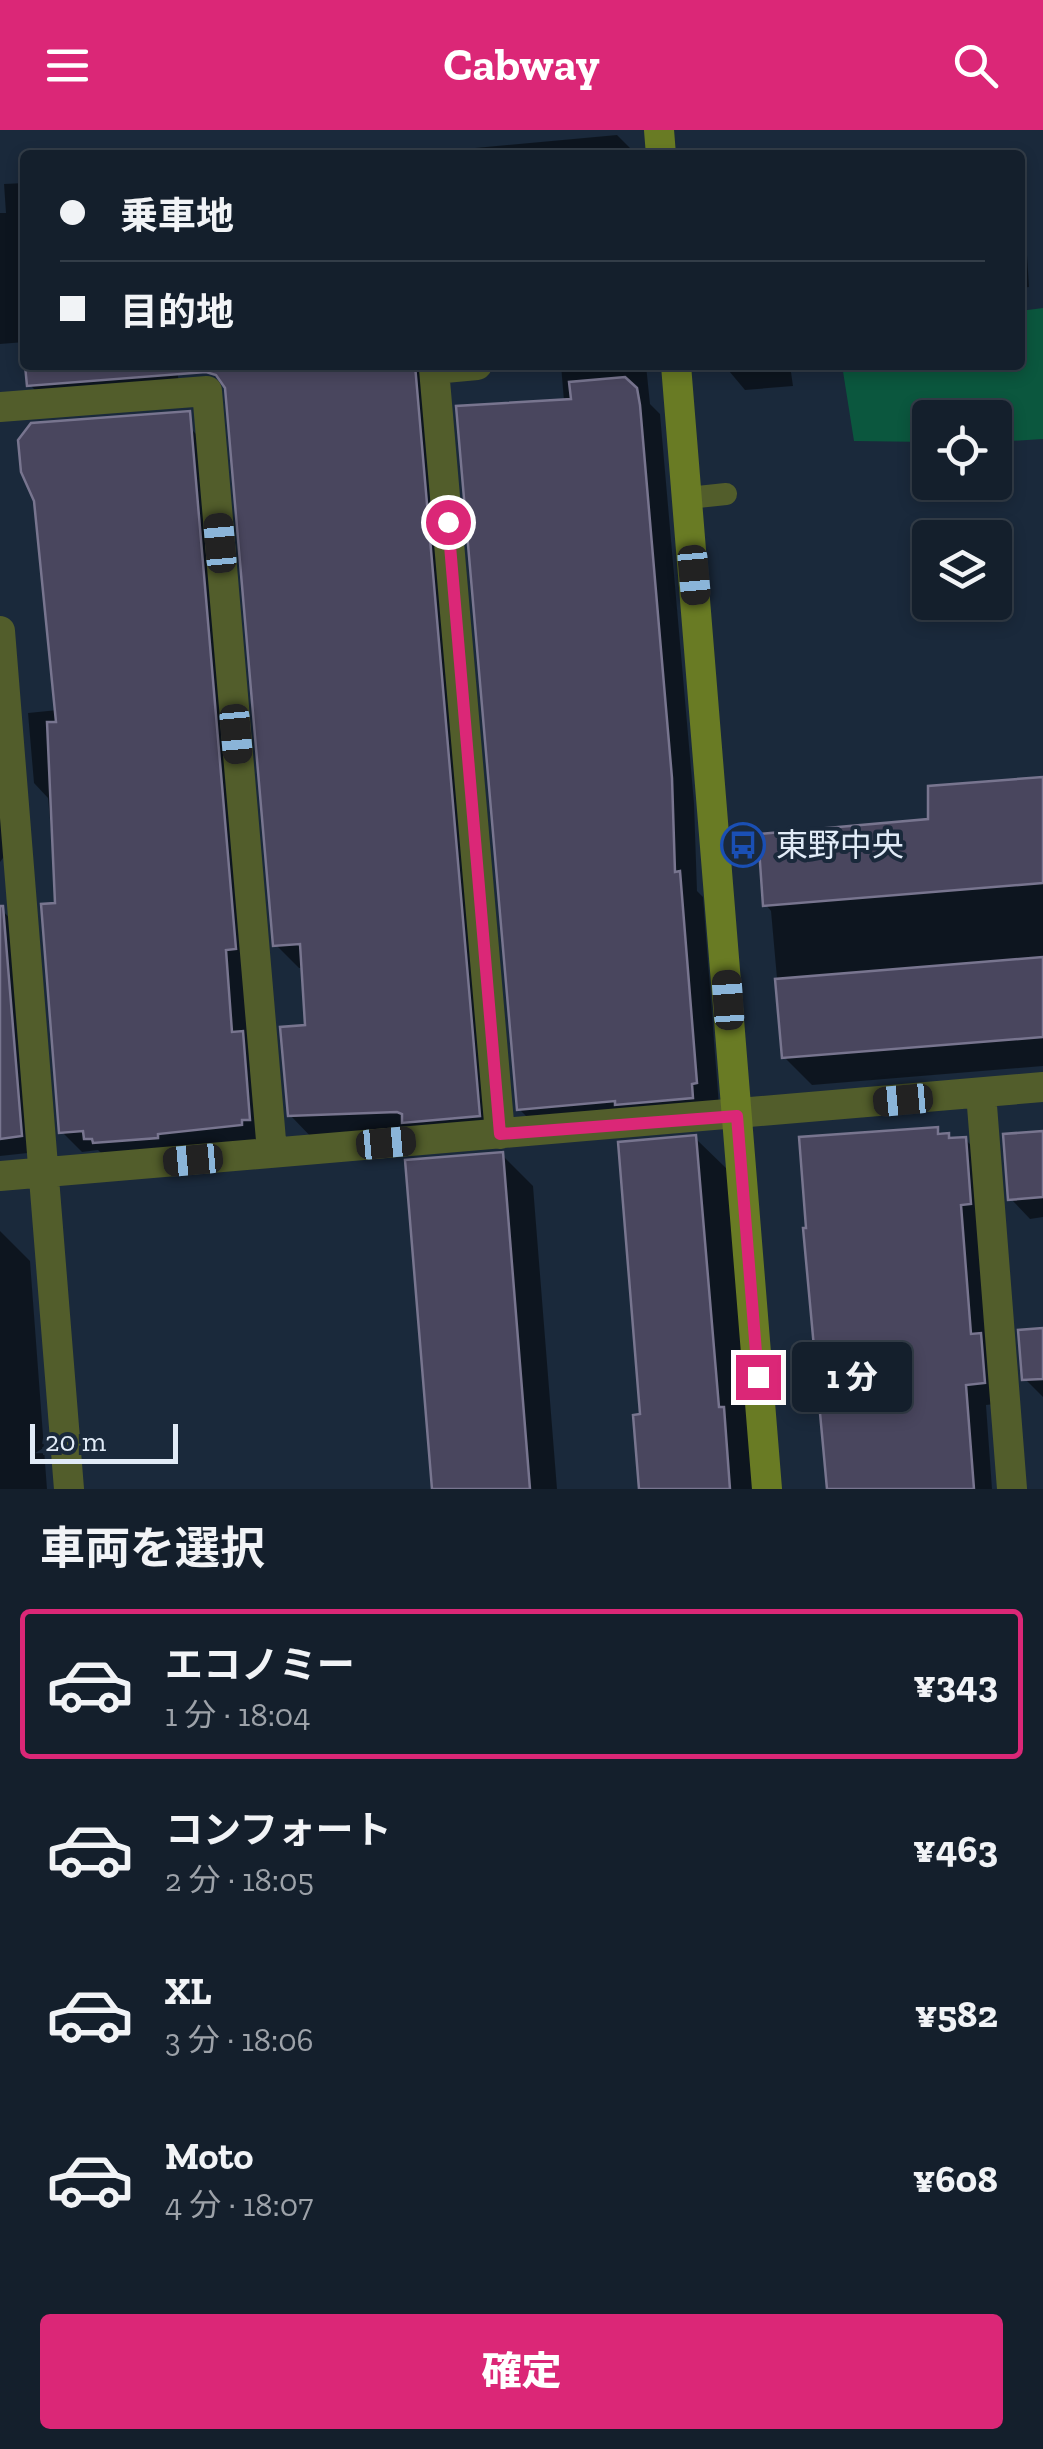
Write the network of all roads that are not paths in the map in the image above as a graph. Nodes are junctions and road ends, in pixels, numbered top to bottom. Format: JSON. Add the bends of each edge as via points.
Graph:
{"nodes":[{"id":1,"x":434,"y":370,"type":"edge"},
{"id":2,"x":676,"y":370,"type":"edge"},
{"id":3,"x":0,"y":406,"type":"edge"},
{"id":4,"x":726,"y":494,"type":"dead end"},
{"id":5,"x":688,"y":498,"type":"junction"},
{"id":6,"x":0,"y":631,"type":"edge"},
{"id":7,"x":9,"y":862,"type":"edge"},
{"id":8,"x":1043,"y":1087,"type":"edge"},
{"id":9,"x":981,"y":1093,"type":"junction"},
{"id":10,"x":737,"y":1116,"type":"junction"},
{"id":11,"x":500,"y":1134,"type":"junction"},
{"id":12,"x":272,"y":1152,"type":"junction"},
{"id":13,"x":42,"y":1173,"type":"junction"},
{"id":14,"x":0,"y":1176,"type":"edge"},
{"id":15,"x":69,"y":1489,"type":"edge"},
{"id":16,"x":767,"y":1489,"type":"edge"},
{"id":17,"x":1012,"y":1489,"type":"edge"}],
"edges":[{"from":1,"to":11,"type":"street"},
{"from":2,"to":5,"type":"street"},
{"from":3,"to":12,"type":"street","via":[[207,391]]},
{"from":4,"to":5,"type":"lane"},
{"from":5,"to":10,"type":"street"},
{"from":6,"to":7,"type":"street"},
{"from":7,"to":13,"type":"street"},
{"from":8,"to":9,"type":"street"},
{"from":9,"to":10,"type":"street"},
{"from":9,"to":17,"type":"street"},
{"from":10,"to":11,"type":"street"},
{"from":10,"to":16,"type":"street"},
{"from":11,"to":12,"type":"street"},
{"from":12,"to":13,"type":"street"},
{"from":13,"to":14,"type":"street"},
{"from":13,"to":15,"type":"street"}]}
